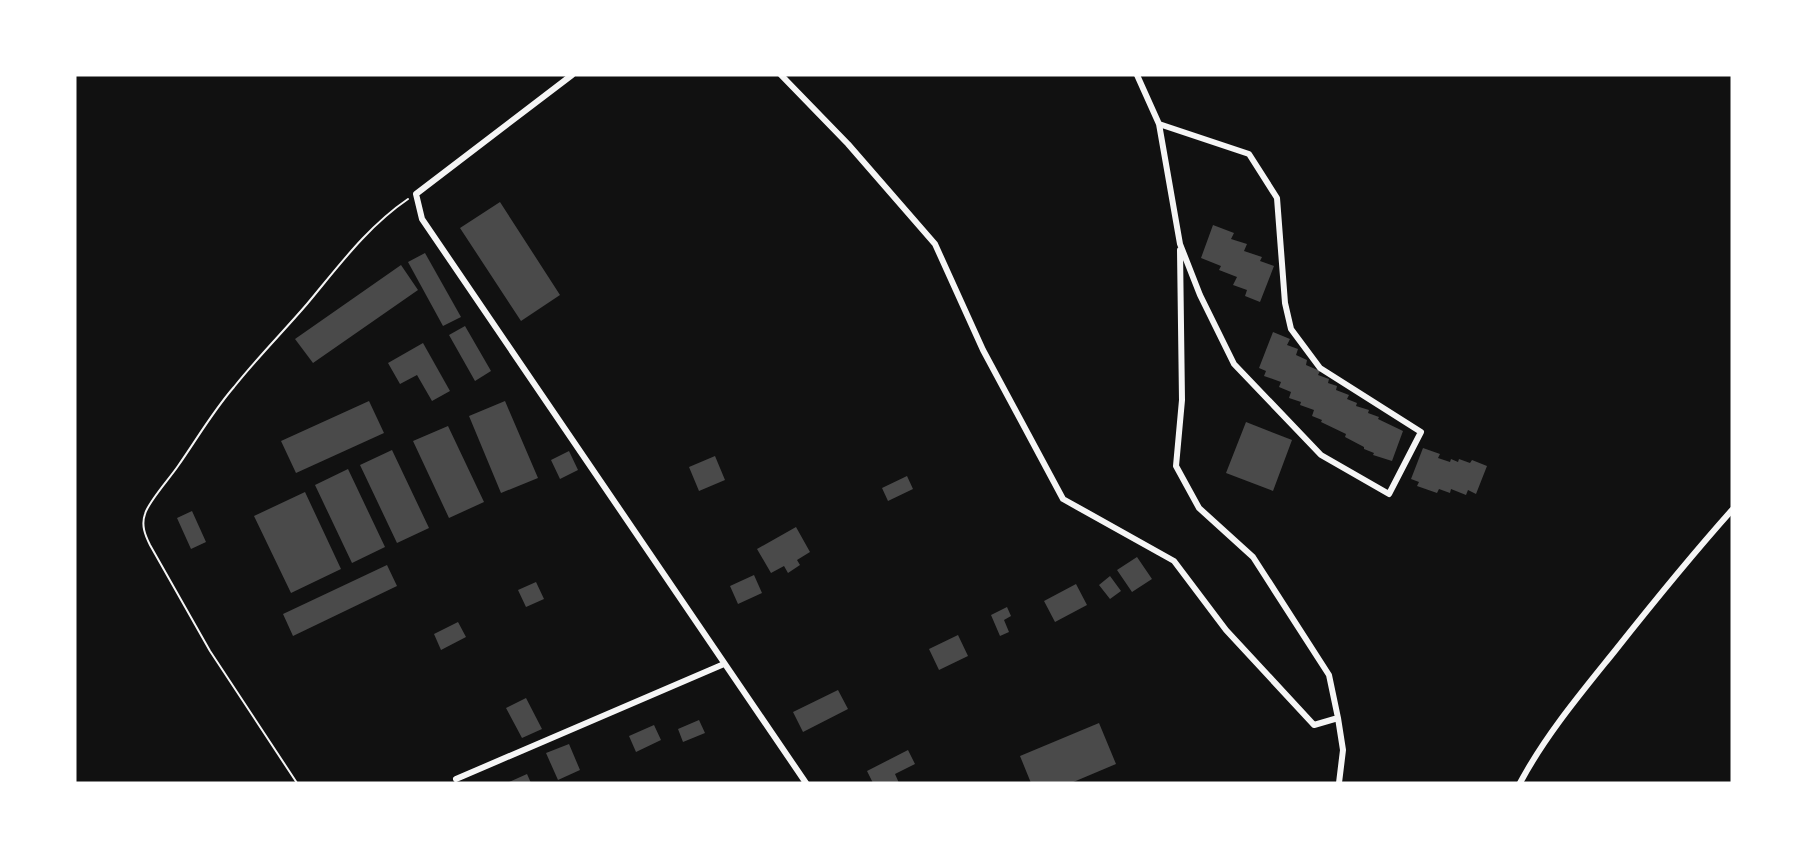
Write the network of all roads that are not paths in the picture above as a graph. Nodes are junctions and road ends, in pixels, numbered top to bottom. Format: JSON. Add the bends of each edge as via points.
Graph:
{"nodes":[{"id":1,"x":572,"y":75,"type":"edge"},
{"id":2,"x":781,"y":75,"type":"edge"},
{"id":3,"x":1137,"y":75,"type":"edge"},
{"id":4,"x":1159,"y":124,"type":"junction"},
{"id":5,"x":1180,"y":244,"type":"junction"},
{"id":6,"x":1732,"y":510,"type":"edge"},
{"id":7,"x":724,"y":664,"type":"junction"},
{"id":8,"x":1338,"y":718,"type":"junction"},
{"id":9,"x":456,"y":779,"type":"dead end"},
{"id":10,"x":806,"y":783,"type":"edge"},
{"id":11,"x":1339,"y":783,"type":"edge"},
{"id":12,"x":1520,"y":783,"type":"edge"}],
"edges":[{"from":1,"to":7,"type":"street","via":[[416,194],[422,219]]},
{"from":2,"to":8,"type":"street","via":[[848,144],[935,244],[983,350],[1064,499],[1174,561],[1226,630],[1314,725]]},
{"from":3,"to":4,"type":"street"},
{"from":4,"to":5,"type":"street"},
{"from":4,"to":5,"type":"street","via":[[1249,154],[1277,198],[1291,329],[1320,368],[1421,432],[1389,494],[1321,455],[1234,364]]},
{"from":5,"to":8,"type":"street","via":[[1182,400],[1176,466],[1199,508],[1253,557],[1323,665],[1329,675]]},
{"from":6,"to":12,"type":"street","via":[[1575,700]]},
{"from":7,"to":9,"type":"street"},
{"from":7,"to":10,"type":"street"},
{"from":8,"to":11,"type":"street","via":[[1343,750]]}]}
